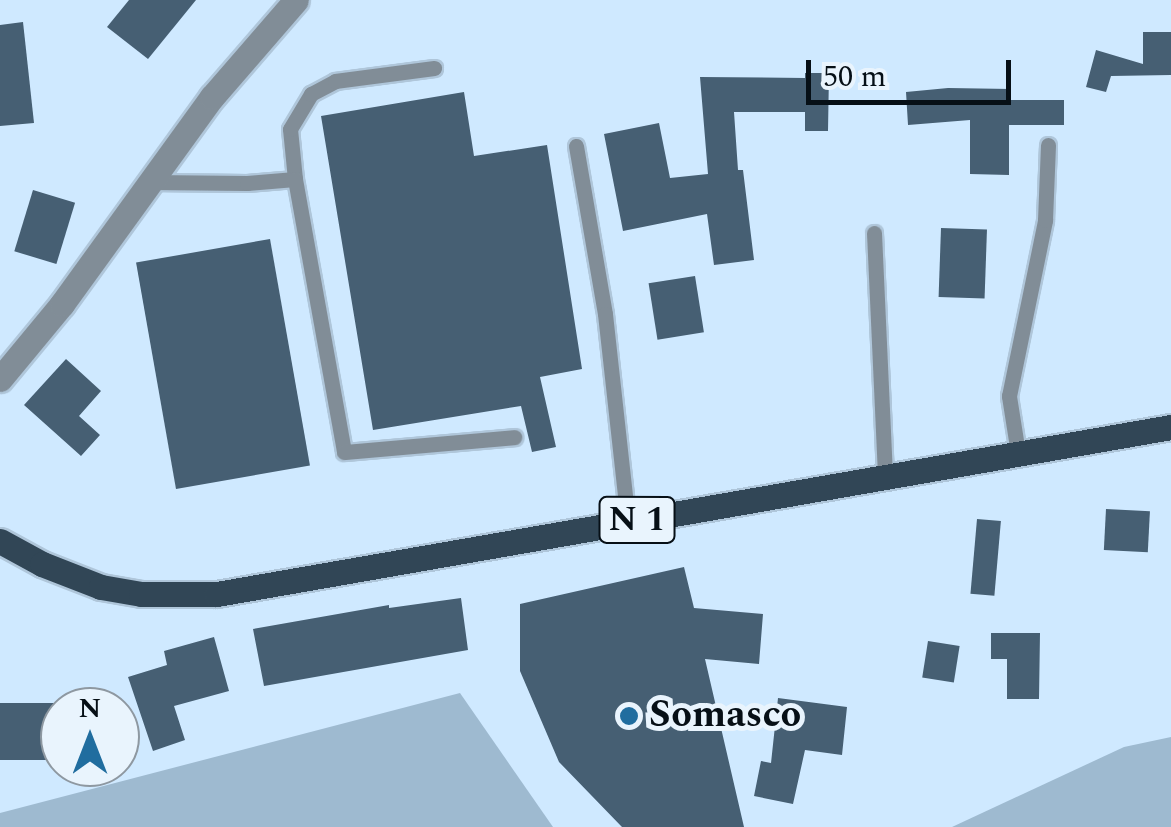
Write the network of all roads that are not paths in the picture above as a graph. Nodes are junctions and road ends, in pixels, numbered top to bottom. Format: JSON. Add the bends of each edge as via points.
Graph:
{"nodes":[{"id":1,"x":296,"y":0,"type":"edge"},
{"id":2,"x":434,"y":68,"type":"dead end"},
{"id":3,"x":1048,"y":145,"type":"dead end"},
{"id":4,"x":576,"y":146,"type":"dead end"},
{"id":5,"x":295,"y":179,"type":"junction"},
{"id":6,"x":149,"y":182,"type":"junction"},
{"id":7,"x":874,"y":233,"type":"dead end"},
{"id":8,"x":0,"y":379,"type":"edge"},
{"id":9,"x":1171,"y":427,"type":"edge"},
{"id":10,"x":514,"y":437,"type":"dead end"},
{"id":11,"x":1018,"y":453,"type":"junction"},
{"id":12,"x":885,"y":477,"type":"junction"},
{"id":13,"x":628,"y":522,"type":"junction"},
{"id":14,"x":0,"y":541,"type":"edge"}],
"edges":[{"from":1,"to":6,"type":"street"},
{"from":2,"to":5,"type":"lane","via":[[336,82],[310,94],[290,129]]},
{"from":3,"to":11,"type":"lane","via":[[1046,220],[1009,396]]},
{"from":4,"to":13,"type":"lane","via":[[605,314]]},
{"from":5,"to":6,"type":"lane"},
{"from":5,"to":10,"type":"lane","via":[[344,452]]},
{"from":6,"to":8,"type":"street"},
{"from":7,"to":12,"type":"lane"},
{"from":9,"to":11,"type":"main road","number":"N 1"},
{"from":11,"to":12,"type":"main road","number":"N 1"},
{"from":12,"to":13,"type":"main road","number":"N 1"},
{"from":13,"to":14,"type":"main road","number":"N 1","via":[[180,596],[101,587]]}]}
